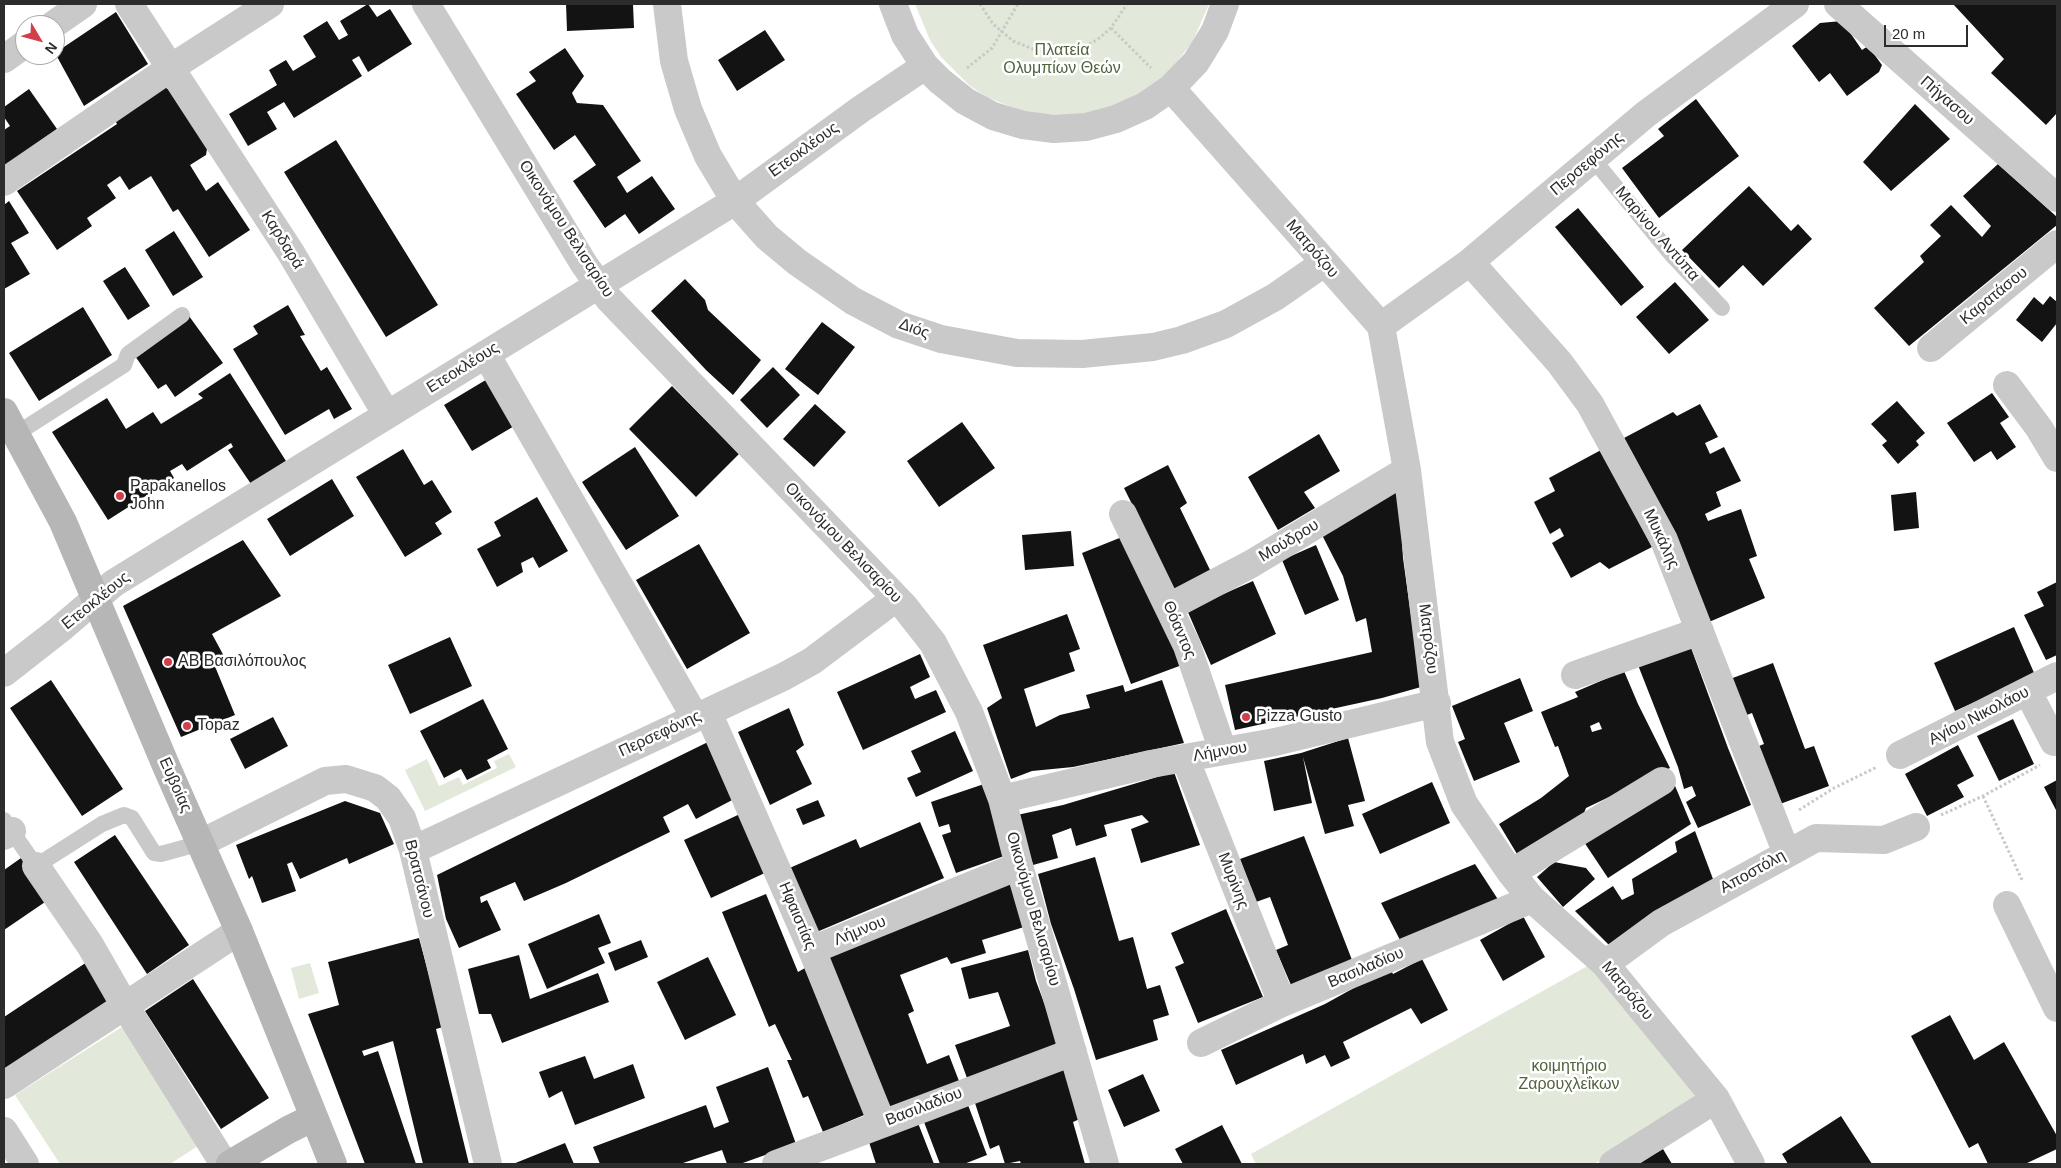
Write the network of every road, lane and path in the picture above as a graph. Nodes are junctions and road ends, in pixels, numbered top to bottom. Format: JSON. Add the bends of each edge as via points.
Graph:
{"nodes":[{"id":1,"x":83,"y":4,"type":"edge"},
{"id":2,"x":130,"y":4,"type":"edge"},
{"id":3,"x":270,"y":4,"type":"edge"},
{"id":4,"x":426,"y":4,"type":"edge"},
{"id":5,"x":667,"y":4,"type":"edge"},
{"id":6,"x":893,"y":4,"type":"edge"},
{"id":7,"x":980,"y":4,"type":"edge"},
{"id":8,"x":1018,"y":4,"type":"edge"},
{"id":9,"x":1127,"y":4,"type":"edge"},
{"id":10,"x":1225,"y":4,"type":"edge"},
{"id":11,"x":1794,"y":4,"type":"edge"},
{"id":12,"x":1838,"y":4,"type":"edge"},
{"id":13,"x":65,"y":17,"type":"edge"},
{"id":14,"x":1111,"y":28,"type":"junction"},
{"id":15,"x":1002,"y":33,"type":"junction"},
{"id":16,"x":15,"y":51,"type":"edge"},
{"id":17,"x":4,"y":59,"type":"edge"},
{"id":18,"x":172,"y":67,"type":"junction"},
{"id":19,"x":932,"y":74,"type":"junction"},
{"id":20,"x":1171,"y":88,"type":"junction"},
{"id":21,"x":1593,"y":159,"type":"junction"},
{"id":22,"x":4,"y":182,"type":"edge"},
{"id":23,"x":2057,"y":198,"type":"edge"},
{"id":24,"x":735,"y":201,"type":"junction"},
{"id":25,"x":2057,"y":244,"type":"edge"},
{"id":26,"x":1470,"y":262,"type":"junction"},
{"id":27,"x":1324,"y":263,"type":"junction"},
{"id":28,"x":599,"y":284,"type":"junction"},
{"id":29,"x":1722,"y":308,"type":"dead end"},
{"id":30,"x":182,"y":315,"type":"dead end"},
{"id":31,"x":1381,"y":326,"type":"junction"},
{"id":32,"x":1931,"y":348,"type":"dead end"},
{"id":33,"x":486,"y":354,"type":"junction"},
{"id":34,"x":2008,"y":386,"type":"dead end"},
{"id":35,"x":387,"y":414,"type":"junction"},
{"id":36,"x":10,"y":423,"type":"edge"},
{"id":37,"x":2057,"y":458,"type":"edge"},
{"id":38,"x":1407,"y":470,"type":"junction"},
{"id":39,"x":1123,"y":514,"type":"dead end"},
{"id":40,"x":896,"y":598,"type":"junction"},
{"id":41,"x":95,"y":599,"type":"junction"},
{"id":42,"x":1169,"y":607,"type":"junction"},
{"id":43,"x":1700,"y":631,"type":"junction"},
{"id":44,"x":4,"y":673,"type":"edge"},
{"id":45,"x":1575,"y":675,"type":"dead end"},
{"id":46,"x":2057,"y":676,"type":"edge"},
{"id":47,"x":2028,"y":692,"type":"junction"},
{"id":48,"x":1436,"y":703,"type":"junction"},
{"id":49,"x":701,"y":714,"type":"junction"},
{"id":50,"x":2055,"y":741,"type":"edge"},
{"id":51,"x":1224,"y":751,"type":"junction"},
{"id":52,"x":1900,"y":755,"type":"joint"},
{"id":53,"x":1185,"y":758,"type":"junction"},
{"id":54,"x":1662,"y":781,"type":"dead end"},
{"id":55,"x":1983,"y":796,"type":"junction"},
{"id":56,"x":1002,"y":799,"type":"junction"},
{"id":57,"x":1775,"y":824,"type":"junction"},
{"id":58,"x":1916,"y":827,"type":"joint"},
{"id":59,"x":6,"y":829,"type":"edge"},
{"id":60,"x":201,"y":843,"type":"junction"},
{"id":61,"x":413,"y":850,"type":"junction"},
{"id":62,"x":1787,"y":854,"type":"junction"},
{"id":63,"x":36,"y":866,"type":"junction"},
{"id":64,"x":1019,"y":866,"type":"junction"},
{"id":65,"x":1511,"y":873,"type":"junction"},
{"id":66,"x":1532,"y":899,"type":"junction"},
{"id":67,"x":2006,"y":905,"type":"joint"},
{"id":68,"x":239,"y":931,"type":"junction"},
{"id":69,"x":812,"y":950,"type":"junction"},
{"id":70,"x":1604,"y":964,"type":"junction"},
{"id":71,"x":1282,"y":1004,"type":"junction"},
{"id":72,"x":125,"y":1006,"type":"junction"},
{"id":73,"x":2057,"y":1008,"type":"edge"},
{"id":74,"x":1201,"y":1043,"type":"dead end"},
{"id":75,"x":1073,"y":1052,"type":"junction"},
{"id":76,"x":4,"y":1085,"type":"edge"},
{"id":77,"x":1716,"y":1099,"type":"junction"},
{"id":78,"x":314,"y":1117,"type":"junction"},
{"id":79,"x":882,"y":1123,"type":"junction"},
{"id":80,"x":4,"y":1131,"type":"edge"},
{"id":81,"x":24,"y":1164,"type":"edge"},
{"id":82,"x":224,"y":1164,"type":"edge"},
{"id":83,"x":230,"y":1164,"type":"edge"},
{"id":84,"x":333,"y":1164,"type":"edge"},
{"id":85,"x":488,"y":1164,"type":"edge"},
{"id":86,"x":776,"y":1164,"type":"edge"},
{"id":87,"x":1105,"y":1164,"type":"edge"},
{"id":88,"x":1613,"y":1164,"type":"edge"},
{"id":89,"x":1751,"y":1164,"type":"edge"}],
"edges":[{"from":1,"to":13,"type":"street"},
{"from":2,"to":18,"type":"street","name":"Καρδαρά"},
{"from":3,"to":18,"type":"street"},
{"from":4,"to":28,"type":"street","name":"Οικονόμου Βελισαρίου"},
{"from":5,"to":24,"type":"street","name":"Διός","via":[[674,61],[688,110],[708,156]]},
{"from":6,"to":19,"type":"street","via":[[904,35]]},
{"from":7,"to":15,"type":"path"},
{"from":8,"to":15,"type":"path"},
{"from":9,"to":14,"type":"path"},
{"from":10,"to":20,"type":"street","via":[[1215,31],[1196,62]]},
{"from":11,"to":21,"type":"street","name":"Περσεφόνης","via":[[1681,87]]},
{"from":12,"to":23,"type":"street","name":"Πήγασου"},
{"from":14,"to":15,"type":"path","via":[[1097,40],[1066,53],[1030,50]]},
{"from":14,"to":20,"type":"path"},
{"from":15,"to":19,"type":"path","via":[[992,48],[963,71]]},
{"from":16,"to":17,"type":"street"},
{"from":18,"to":22,"type":"street"},
{"from":18,"to":35,"type":"street","name":"Καρδαρά","via":[[291,253]]},
{"from":19,"to":20,"type":"street","via":[[964,101],[992,116],[1054,129],[1116,119],[1145,106]]},
{"from":19,"to":24,"type":"street","name":"Ετεοκλέους","via":[[861,109]]},
{"from":20,"to":27,"type":"street","name":"Ματρόζου"},
{"from":21,"to":26,"type":"street","name":"Περσεφόνης"},
{"from":21,"to":29,"type":"lane","name":"Μαρίνου Αντύπα","via":[[1671,254]]},
{"from":24,"to":27,"type":"street","name":"Διός","via":[[767,237],[797,262],[828,286],[876,314],[941,339],[1017,353],[1097,352],[1182,340],[1247,313]]},
{"from":24,"to":28,"type":"street","name":"Ετεοκλέους"},
{"from":25,"to":32,"type":"street","name":"Καρατάσου"},
{"from":26,"to":31,"type":"street","name":"Περσεφόνης"},
{"from":26,"to":43,"type":"street","name":"Μυκάλης","via":[[1559,362],[1590,404],[1664,540]]},
{"from":27,"to":31,"type":"street","name":"Ματρόζου"},
{"from":28,"to":33,"type":"street","name":"Ετεοκλέους"},
{"from":28,"to":40,"type":"street","name":"Οικονόμου Βελισαρίου","via":[[632,324]]},
{"from":30,"to":36,"type":"lane","via":[[128,354],[124,365]]},
{"from":31,"to":38,"type":"street","name":"Ματρόζου"},
{"from":33,"to":35,"type":"street","name":"Ετεοκλέους"},
{"from":33,"to":49,"type":"street","name":"Ηφαιστίας"},
{"from":34,"to":37,"type":"street"},
{"from":35,"to":41,"type":"street","name":"Ετεοκλέους","via":[[114,583]]},
{"from":36,"to":41,"type":"main road","name":"Ευβοίας","via":[[63,522]]},
{"from":38,"to":42,"type":"street","name":"Μούδρου","via":[[1265,556]]},
{"from":38,"to":48,"type":"street","name":"Ματρόζου"},
{"from":39,"to":42,"type":"street","name":"Θόαντος"},
{"from":40,"to":49,"type":"street","name":"Περσεφόνης","via":[[812,661]]},
{"from":40,"to":56,"type":"street","name":"Οικονόμου Βελισαρίου","via":[[933,643],[952,678],[969,712]]},
{"from":41,"to":44,"type":"street","name":"Ετεοκλέους"},
{"from":41,"to":60,"type":"main road","name":"Ευβοίας"},
{"from":42,"to":51,"type":"street","name":"Θόαντος","via":[[1187,646]]},
{"from":43,"to":45,"type":"street"},
{"from":43,"to":57,"type":"street","name":"Μυκάλης"},
{"from":46,"to":47,"type":"street","name":"Αγίου Νικολάου"},
{"from":47,"to":50,"type":"street"},
{"from":47,"to":52,"type":"street","name":"Αγίου Νικολάου"},
{"from":48,"to":51,"type":"street","name":"Λήμνου"},
{"from":48,"to":65,"type":"street","name":"Ματρόζου","via":[[1440,742],[1464,804]]},
{"from":49,"to":61,"type":"street","name":"Περσεφόνης"},
{"from":49,"to":69,"type":"street","name":"Ηφαιστίας"},
{"from":50,"to":55,"type":"path","via":[[2052,754],[2037,768]]},
{"from":51,"to":53,"type":"street","name":"Λήμνου"},
{"from":52,"to":57,"type":"path","via":[[1834,788]]},
{"from":53,"to":56,"type":"street","name":"Λήμνου"},
{"from":53,"to":71,"type":"street","name":"Μυρίνης"},
{"from":54,"to":65,"type":"street"},
{"from":55,"to":58,"type":"path"},
{"from":55,"to":67,"type":"path","via":[[2023,882]]},
{"from":56,"to":64,"type":"street","name":"Οικονόμου Βελισαρίου"},
{"from":57,"to":62,"type":"street","name":"Μυκάλης"},
{"from":58,"to":62,"type":"street","name":"Αποστόλη","via":[[1884,840],[1816,838]]},
{"from":59,"to":63,"type":"lane"},
{"from":60,"to":61,"type":"street","name":"Βρατσάνου","via":[[325,781],[346,780],[376,788],[388,798],[402,818]]},
{"from":60,"to":63,"type":"lane","via":[[161,854],[154,852],[132,818],[124,816],[102,824]]},
{"from":60,"to":68,"type":"main road","name":"Ευβοίας"},
{"from":61,"to":85,"type":"street","name":"Βρατσάνου"},
{"from":62,"to":70,"type":"street","name":"Αποστόλη","via":[[1661,922]]},
{"from":63,"to":72,"type":"street","via":[[90,945]]},
{"from":64,"to":69,"type":"street","name":"Λήμνου"},
{"from":64,"to":75,"type":"street","name":"Οικονόμου Βελισαρίου"},
{"from":65,"to":66,"type":"street","name":"Ματρόζου"},
{"from":66,"to":70,"type":"street","name":"Ματρόζου"},
{"from":66,"to":71,"type":"street","name":"Βασιλαδίου"},
{"from":67,"to":73,"type":"street"},
{"from":68,"to":72,"type":"street"},
{"from":68,"to":78,"type":"main road","name":"Ευβοίας"},
{"from":69,"to":79,"type":"street","name":"Ηφαιστίας"},
{"from":70,"to":77,"type":"street","name":"Ματρόζου"},
{"from":71,"to":74,"type":"street","name":"Βασιλαδίου"},
{"from":72,"to":76,"type":"street"},
{"from":72,"to":82,"type":"street"},
{"from":75,"to":79,"type":"street","name":"Βασιλαδίου"},
{"from":75,"to":87,"type":"street","name":"Οικονόμου Βελισαρίου"},
{"from":77,"to":88,"type":"street"},
{"from":77,"to":89,"type":"street","name":"Ματρόζου"},
{"from":78,"to":83,"type":"main road"},
{"from":78,"to":84,"type":"main road","name":"Ευβοίας"},
{"from":79,"to":86,"type":"street","name":"Βασιλαδίου"},
{"from":80,"to":81,"type":"street"}]}
